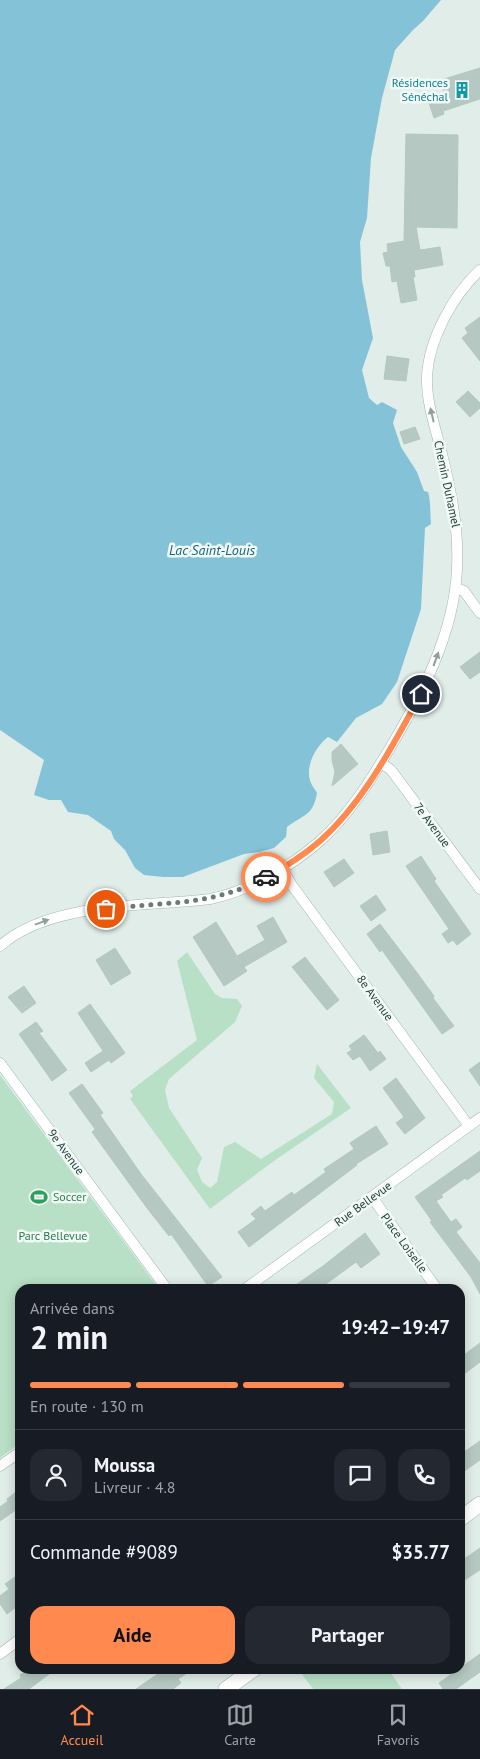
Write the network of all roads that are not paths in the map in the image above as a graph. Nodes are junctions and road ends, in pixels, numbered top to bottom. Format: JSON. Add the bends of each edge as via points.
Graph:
{"nodes":[{"id":1,"x":480,"y":270,"type":"edge"},
{"id":2,"x":456,"y":588,"type":"junction"},
{"id":3,"x":480,"y":612,"type":"edge"},
{"id":4,"x":381,"y":763,"type":"junction"},
{"id":5,"x":282,"y":868,"type":"junction"},
{"id":6,"x":480,"y":889,"type":"edge"},
{"id":7,"x":0,"y":946,"type":"edge"},
{"id":8,"x":0,"y":1063,"type":"edge"},
{"id":9,"x":480,"y":1118,"type":"edge"},
{"id":10,"x":469,"y":1126,"type":"junction"},
{"id":11,"x":372,"y":1197,"type":"junction"},
{"id":12,"x":163,"y":1284,"type":"edge"},
{"id":13,"x":252,"y":1284,"type":"edge"},
{"id":14,"x":433,"y":1284,"type":"edge"},
{"id":15,"x":15,"y":1456,"type":"edge"},
{"id":16,"x":0,"y":1466,"type":"edge"},
{"id":17,"x":480,"y":1504,"type":"edge"},
{"id":18,"x":465,"y":1515,"type":"edge"},
{"id":19,"x":15,"y":1643,"type":"edge"},
{"id":20,"x":0,"y":1654,"type":"edge"},
{"id":21,"x":247,"y":1674,"type":"edge"},
{"id":22,"x":226,"y":1689,"type":"edge"}],
"edges":[{"from":2,"to":1,"type":"street","name":"Chemin Duhamel","one_way":true,"via":[[458,551],[455,515],[430,406],[427,377],[432,350],[450,308]]},
{"from":2,"to":3,"type":"street","via":[[464,591]]},
{"from":4,"to":2,"type":"street","name":"Chemin Duhamel","one_way":true,"via":[[431,673]]},
{"from":4,"to":5,"type":"street","name":"Chemin Duhamel","via":[[333,828],[312,848]]},
{"from":4,"to":6,"type":"street","name":"7e Avenue","via":[[391,770]]},
{"from":7,"to":5,"type":"street","name":"Chemin Duhamel","one_way":true,"via":[[19,932],[48,919],[106,909],[213,898],[246,887]]},
{"from":5,"to":10,"type":"street","name":"8e Avenue"},
{"from":8,"to":12,"type":"street","name":"9e Avenue"},
{"from":9,"to":10,"type":"street","name":"Rue Bellevue"},
{"from":10,"to":11,"type":"street","name":"Rue Bellevue"},
{"from":11,"to":13,"type":"street","name":"Rue Bellevue"},
{"from":11,"to":14,"type":"street","name":"Place Loiselle"},
{"from":15,"to":16,"type":"street"},
{"from":17,"to":18,"type":"street"},
{"from":19,"to":20,"type":"street"},
{"from":21,"to":22,"type":"street"}]}
